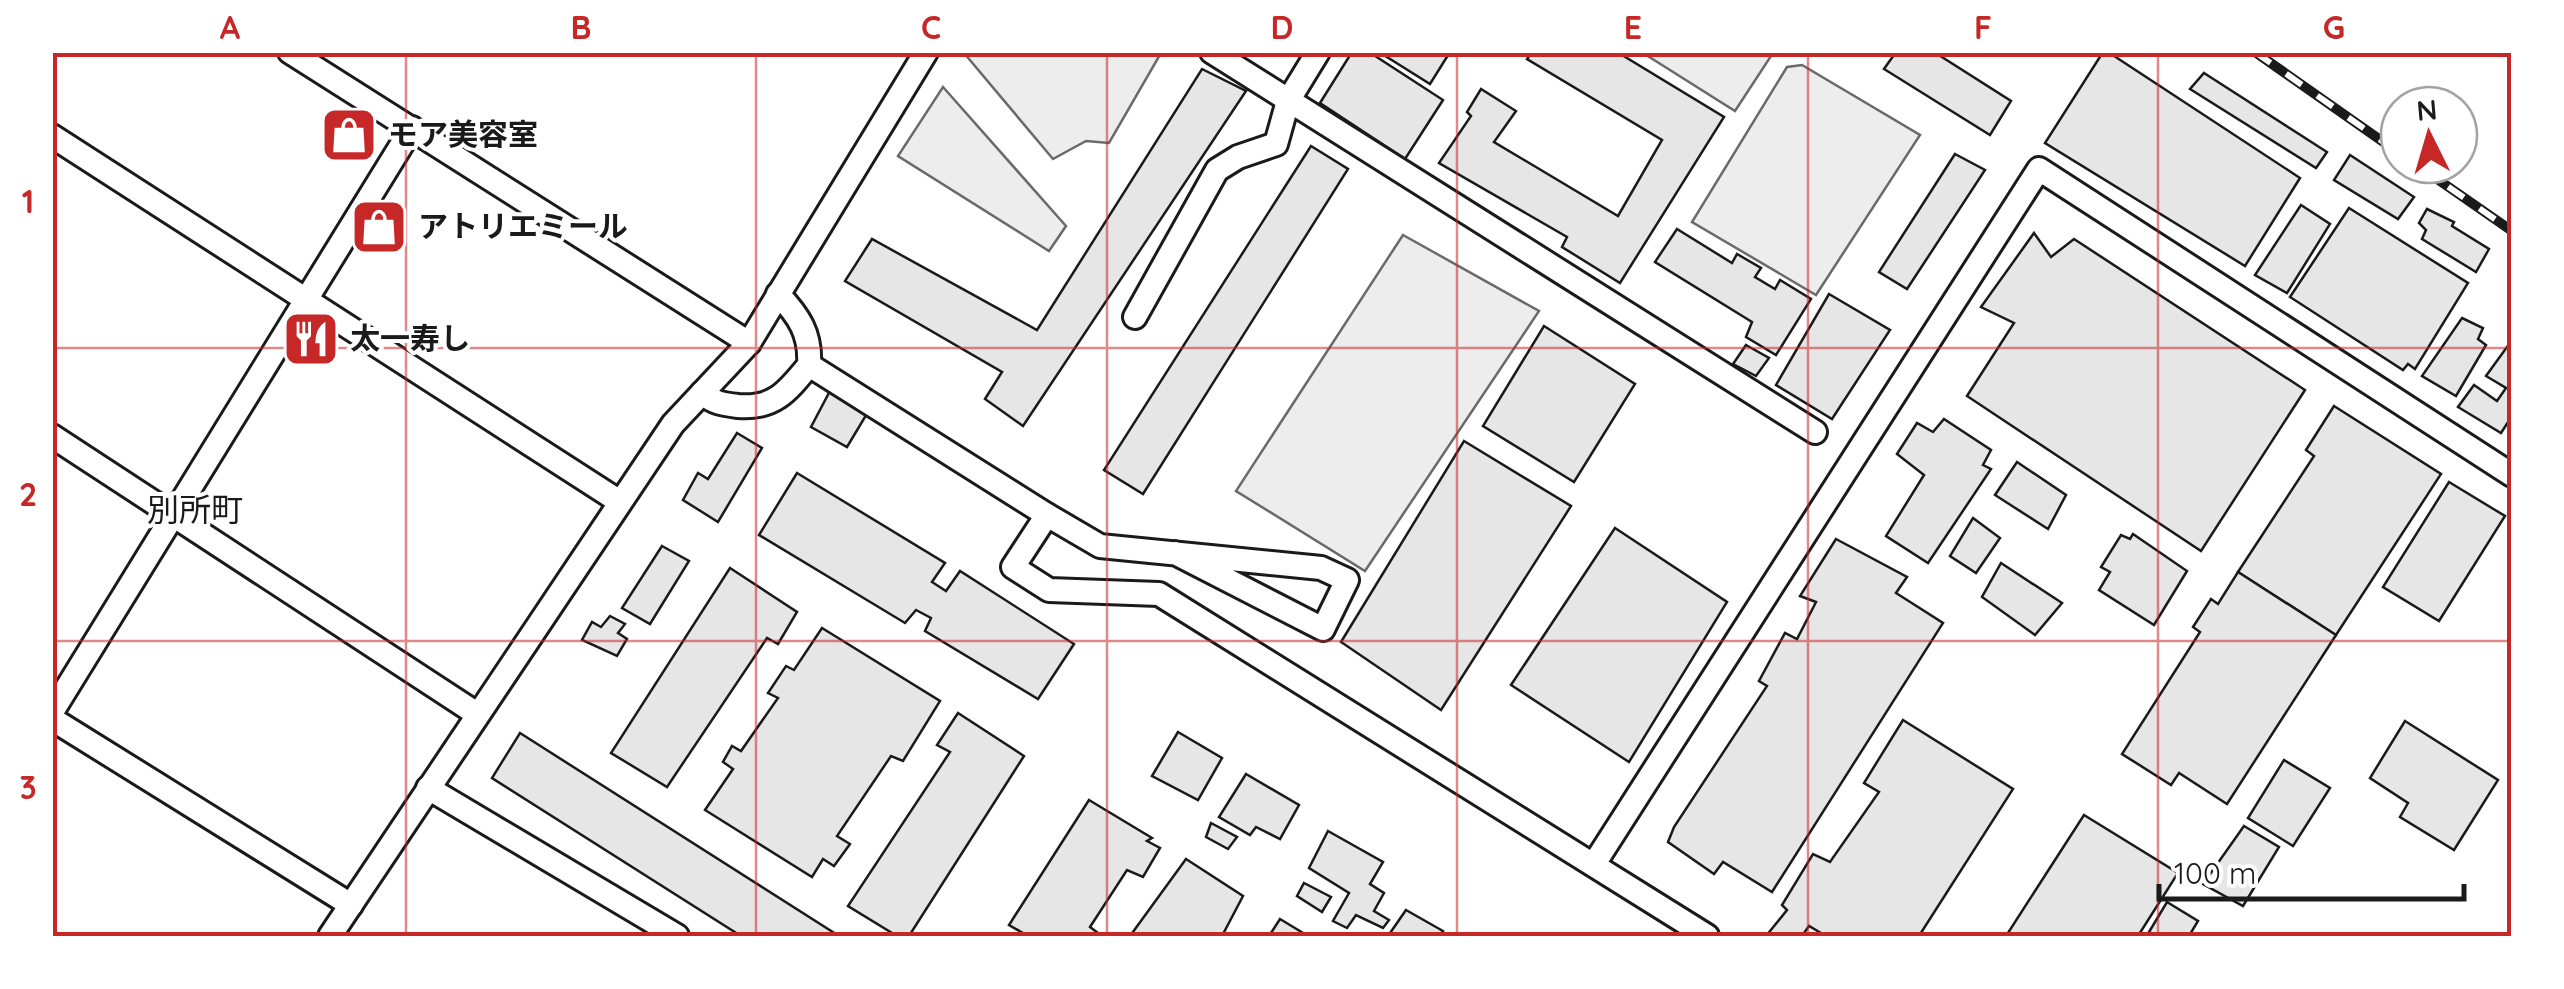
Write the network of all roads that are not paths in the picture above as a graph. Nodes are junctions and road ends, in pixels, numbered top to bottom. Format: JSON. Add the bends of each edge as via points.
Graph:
{"nodes":[{"id":1,"x":290,"y":52,"type":"edge"},
{"id":2,"x":926,"y":52,"type":"edge"},
{"id":3,"x":1212,"y":52,"type":"edge"},
{"id":4,"x":1318,"y":52,"type":"edge"},
{"id":5,"x":1288,"y":101,"type":"junction"},
{"id":6,"x":412,"y":128,"type":"junction"},
{"id":7,"x":52,"y":136,"type":"edge"},
{"id":8,"x":778,"y":294,"type":"junction"},
{"id":9,"x":306,"y":300,"type":"junction"},
{"id":10,"x":1135,"y":316,"type":"dead end"},
{"id":11,"x":748,"y":342,"type":"junction"},
{"id":12,"x":809,"y":365,"type":"junction"},
{"id":13,"x":702,"y":394,"type":"junction"},
{"id":14,"x":1815,"y":432,"type":"dead end"},
{"id":15,"x":52,"y":436,"type":"edge"},
{"id":16,"x":2512,"y":475,"type":"edge"},
{"id":17,"x":620,"y":502,"type":"junction"},
{"id":18,"x":174,"y":515,"type":"junction"},
{"id":19,"x":1047,"y":515,"type":"junction"},
{"id":20,"x":1175,"y":553,"type":"junction"},
{"id":21,"x":477,"y":714,"type":"junction"},
{"id":22,"x":52,"y":716,"type":"edge"},
{"id":23,"x":428,"y":788,"type":"junction"},
{"id":24,"x":1594,"y":864,"type":"junction"},
{"id":25,"x":351,"y":905,"type":"junction"},
{"id":26,"x":330,"y":936,"type":"edge"},
{"id":27,"x":677,"y":936,"type":"edge"},
{"id":28,"x":1707,"y":936,"type":"edge"}],
"edges":[{"from":1,"to":6,"type":"street"},
{"from":2,"to":8,"type":"street"},
{"from":3,"to":5,"type":"street"},
{"from":4,"to":5,"type":"street"},
{"from":5,"to":10,"type":"street","via":[[1276,144],[1218,170]]},
{"from":5,"to":14,"type":"street"},
{"from":6,"to":9,"type":"street"},
{"from":6,"to":11,"type":"street"},
{"from":7,"to":9,"type":"street"},
{"from":8,"to":11,"type":"street"},
{"from":8,"to":12,"type":"street","via":[[806,331]]},
{"from":9,"to":17,"type":"street"},
{"from":9,"to":18,"type":"street"},
{"from":11,"to":13,"type":"street"},
{"from":12,"to":13,"type":"street","via":[[760,408],[715,404]]},
{"from":12,"to":19,"type":"street"},
{"from":13,"to":17,"type":"street"},
{"from":15,"to":18,"type":"street"},
{"from":16,"to":24,"type":"street","via":[[2039,169]]},
{"from":17,"to":21,"type":"street"},
{"from":18,"to":21,"type":"street"},
{"from":18,"to":22,"type":"street"},
{"from":19,"to":20,"type":"street","via":[[1100,546]]},
{"from":19,"to":24,"type":"street","via":[[1013,567],[1049,590],[1160,594]]},
{"from":20,"to":20,"type":"street","via":[[1321,568],[1347,580],[1323,629]]},
{"from":21,"to":23,"type":"street"},
{"from":22,"to":25,"type":"street"},
{"from":23,"to":25,"type":"street"},
{"from":23,"to":27,"type":"street"},
{"from":24,"to":28,"type":"street"},
{"from":25,"to":26,"type":"street"}]}
